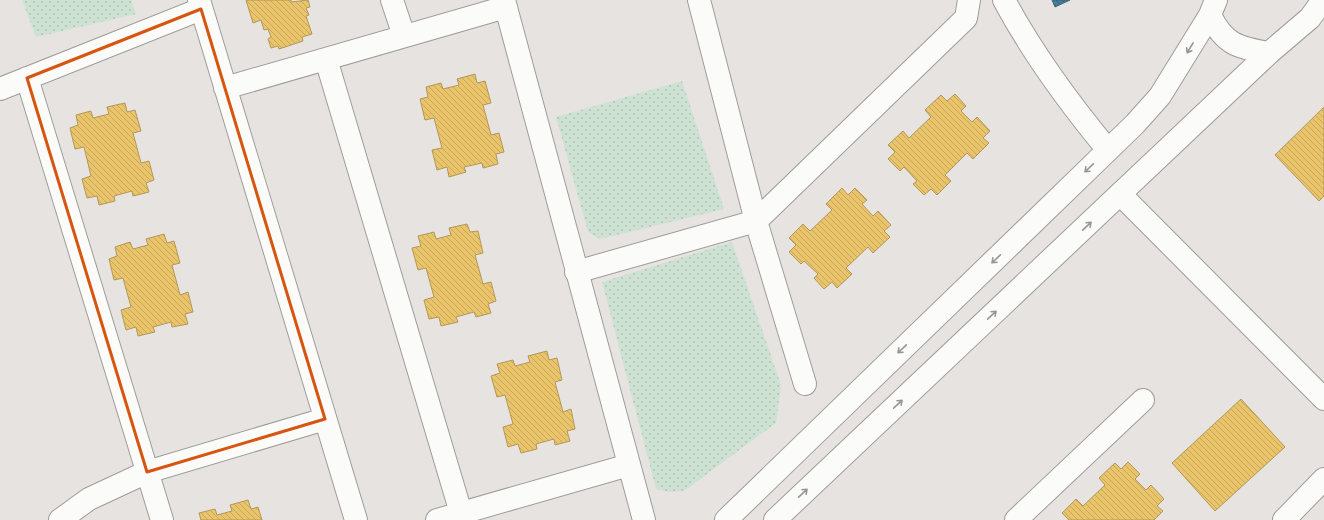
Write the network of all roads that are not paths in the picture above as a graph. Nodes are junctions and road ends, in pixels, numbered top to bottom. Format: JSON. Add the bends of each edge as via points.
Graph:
{"nodes":[{"id":1,"x":392,"y":0,"type":"edge"},
{"id":2,"x":699,"y":0,"type":"edge"},
{"id":3,"x":969,"y":0,"type":"edge"},
{"id":4,"x":1004,"y":0,"type":"edge"},
{"id":5,"x":1323,"y":0,"type":"edge"},
{"id":6,"x":505,"y":3,"type":"edge"},
{"id":7,"x":200,"y":5,"type":"edge"},
{"id":8,"x":1213,"y":7,"type":"edge"},
{"id":9,"x":1308,"y":9,"type":"edge"},
{"id":10,"x":404,"y":36,"type":"junction"},
{"id":11,"x":1269,"y":53,"type":"junction"},
{"id":12,"x":326,"y":59,"type":"junction"},
{"id":13,"x":26,"y":78,"type":"junction"},
{"id":14,"x":225,"y":88,"type":"junction"},
{"id":15,"x":0,"y":89,"type":"edge"},
{"id":16,"x":1108,"y":150,"type":"junction"},
{"id":17,"x":1120,"y":194,"type":"junction"},
{"id":18,"x":756,"y":221,"type":"junction"},
{"id":19,"x":576,"y":272,"type":"junction"},
{"id":20,"x":805,"y":384,"type":"dead end"},
{"id":21,"x":1324,"y":399,"type":"edge"},
{"id":22,"x":1143,"y":400,"type":"dead end"},
{"id":23,"x":325,"y":419,"type":"junction"},
{"id":24,"x":629,"y":465,"type":"junction"},
{"id":25,"x":147,"y":472,"type":"junction"},
{"id":26,"x":1324,"y":479,"type":"edge"},
{"id":27,"x":462,"y":513,"type":"junction"},
{"id":28,"x":60,"y":520,"type":"edge"},
{"id":29,"x":162,"y":520,"type":"edge"},
{"id":30,"x":356,"y":520,"type":"edge"},
{"id":31,"x":437,"y":520,"type":"edge"},
{"id":32,"x":644,"y":520,"type":"edge"},
{"id":33,"x":726,"y":520,"type":"edge"},
{"id":34,"x":775,"y":520,"type":"edge"},
{"id":35,"x":1016,"y":520,"type":"edge"},
{"id":36,"x":1284,"y":520,"type":"edge"}],
"edges":[{"from":1,"to":10,"type":"street"},
{"from":2,"to":18,"type":"street"},
{"from":3,"to":18,"type":"street","via":[[966,18]]},
{"from":4,"to":16,"type":"street","via":[[1052,79]]},
{"from":5,"to":9,"type":"street"},
{"from":6,"to":10,"type":"street"},
{"from":6,"to":19,"type":"street"},
{"from":7,"to":13,"type":"street"},
{"from":7,"to":14,"type":"street"},
{"from":8,"to":11,"type":"street","via":[[1218,31],[1231,43],[1245,49]]},
{"from":8,"to":16,"type":"street","one_way":true,"via":[[1160,96]]},
{"from":9,"to":11,"type":"street"},
{"from":10,"to":12,"type":"street"},
{"from":11,"to":17,"type":"street"},
{"from":12,"to":14,"type":"street"},
{"from":12,"to":27,"type":"street"},
{"from":13,"to":15,"type":"street"},
{"from":13,"to":25,"type":"street"},
{"from":14,"to":23,"type":"street"},
{"from":16,"to":33,"type":"street","one_way":true},
{"from":17,"to":21,"type":"street"},
{"from":34,"to":17,"type":"street","one_way":true},
{"from":18,"to":19,"type":"street"},
{"from":18,"to":20,"type":"street"},
{"from":19,"to":24,"type":"street"},
{"from":22,"to":35,"type":"street"},
{"from":23,"to":25,"type":"street"},
{"from":23,"to":30,"type":"street"},
{"from":24,"to":27,"type":"street"},
{"from":24,"to":32,"type":"street"},
{"from":25,"to":28,"type":"street","via":[[89,499]]},
{"from":25,"to":29,"type":"street"},
{"from":26,"to":36,"type":"street"},
{"from":27,"to":31,"type":"street"}]}
